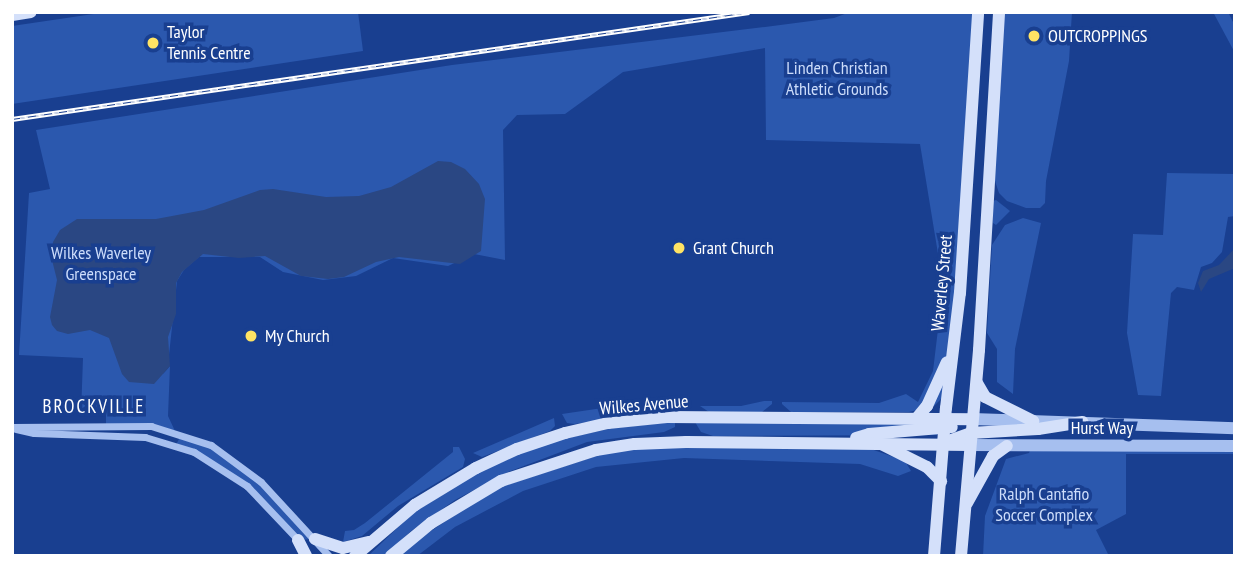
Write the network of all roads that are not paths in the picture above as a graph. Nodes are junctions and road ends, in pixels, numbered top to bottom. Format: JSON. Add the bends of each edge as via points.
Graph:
{"nodes":[{"id":1,"x":31,"y":12,"type":"edge"},
{"id":2,"x":978,"y":12,"type":"edge"},
{"id":3,"x":999,"y":12,"type":"edge"},
{"id":4,"x":12,"y":15,"type":"edge"},
{"id":5,"x":954,"y":346,"type":"junction"},
{"id":6,"x":976,"y":382,"type":"junction"},
{"id":7,"x":916,"y":419,"type":"junction"},
{"id":8,"x":1033,"y":421,"type":"junction"},
{"id":9,"x":1082,"y":422,"type":"junction"},
{"id":10,"x":945,"y":423,"type":"junction"},
{"id":11,"x":12,"y":428,"type":"edge"},
{"id":12,"x":1235,"y":428,"type":"edge"},
{"id":13,"x":971,"y":432,"type":"junction"},
{"id":14,"x":847,"y":442,"type":"junction"},
{"id":15,"x":878,"y":442,"type":"junction"},
{"id":16,"x":943,"y":444,"type":"junction"},
{"id":17,"x":1007,"y":446,"type":"junction"},
{"id":18,"x":1235,"y":446,"type":"edge"},
{"id":19,"x":941,"y":481,"type":"junction"},
{"id":20,"x":965,"y":506,"type":"junction"},
{"id":21,"x":315,"y":538,"type":"junction"},
{"id":22,"x":298,"y":540,"type":"junction"},
{"id":23,"x":370,"y":542,"type":"junction"},
{"id":24,"x":306,"y":556,"type":"edge"},
{"id":25,"x":312,"y":556,"type":"edge"},
{"id":26,"x":329,"y":556,"type":"edge"},
{"id":27,"x":355,"y":556,"type":"edge"},
{"id":28,"x":391,"y":556,"type":"edge"},
{"id":29,"x":934,"y":556,"type":"edge"},
{"id":30,"x":961,"y":556,"type":"edge"}],
"edges":[{"from":1,"to":4,"type":"main road"},
{"from":2,"to":5,"type":"main road","name":"Waverley Street"},
{"from":3,"to":6,"type":"main road"},
{"from":5,"to":7,"type":"main road","via":[[927,406]]},
{"from":5,"to":10,"type":"main road","name":"Waverley Street"},
{"from":6,"to":8,"type":"main road","via":[[985,397]]},
{"from":6,"to":13,"type":"main road"},
{"from":7,"to":10,"type":"main road","name":"Wilkes Avenue"},
{"from":7,"to":23,"type":"main road","name":"Wilkes Avenue","via":[[667,417],[565,432],[476,468],[415,505]]},
{"from":8,"to":9,"type":"street","name":"Hurst Way"},
{"from":8,"to":13,"type":"street","name":"Hurst Way"},
{"from":9,"to":12,"type":"street","name":"Hurst Way"},
{"from":9,"to":13,"type":"main road"},
{"from":10,"to":13,"type":"main road","name":"Wilkes Avenue"},
{"from":10,"to":14,"type":"main road","via":[[869,434]]},
{"from":10,"to":16,"type":"main road","name":"Waverley Street"},
{"from":11,"to":21,"type":"street","via":[[136,425],[182,433],[228,454]]},
{"from":11,"to":22,"type":"street","via":[[34,433],[145,437],[194,452],[247,486]]},
{"from":13,"to":16,"type":"main road"},
{"from":13,"to":17,"type":"street","name":"Hurst Way"},
{"from":13,"to":20,"type":"main road"},
{"from":14,"to":15,"type":"main road"},
{"from":14,"to":28,"type":"main road","via":[[635,444],[578,454],[523,472],[469,498]]},
{"from":15,"to":16,"type":"main road"},
{"from":15,"to":19,"type":"main road","via":[[927,467]]},
{"from":16,"to":19,"type":"main road","name":"Waverley Street"},
{"from":17,"to":18,"type":"street","name":"Hurst Way"},
{"from":17,"to":20,"type":"main road","via":[[993,456]]},
{"from":19,"to":29,"type":"main road","name":"Waverley Street"},
{"from":20,"to":30,"type":"main road"},
{"from":21,"to":23,"type":"main road","via":[[343,548]]},
{"from":21,"to":26,"type":"street"},
{"from":22,"to":24,"type":"main road"},
{"from":22,"to":25,"type":"street"},
{"from":23,"to":27,"type":"main road","name":"Wilkes Avenue"}]}
